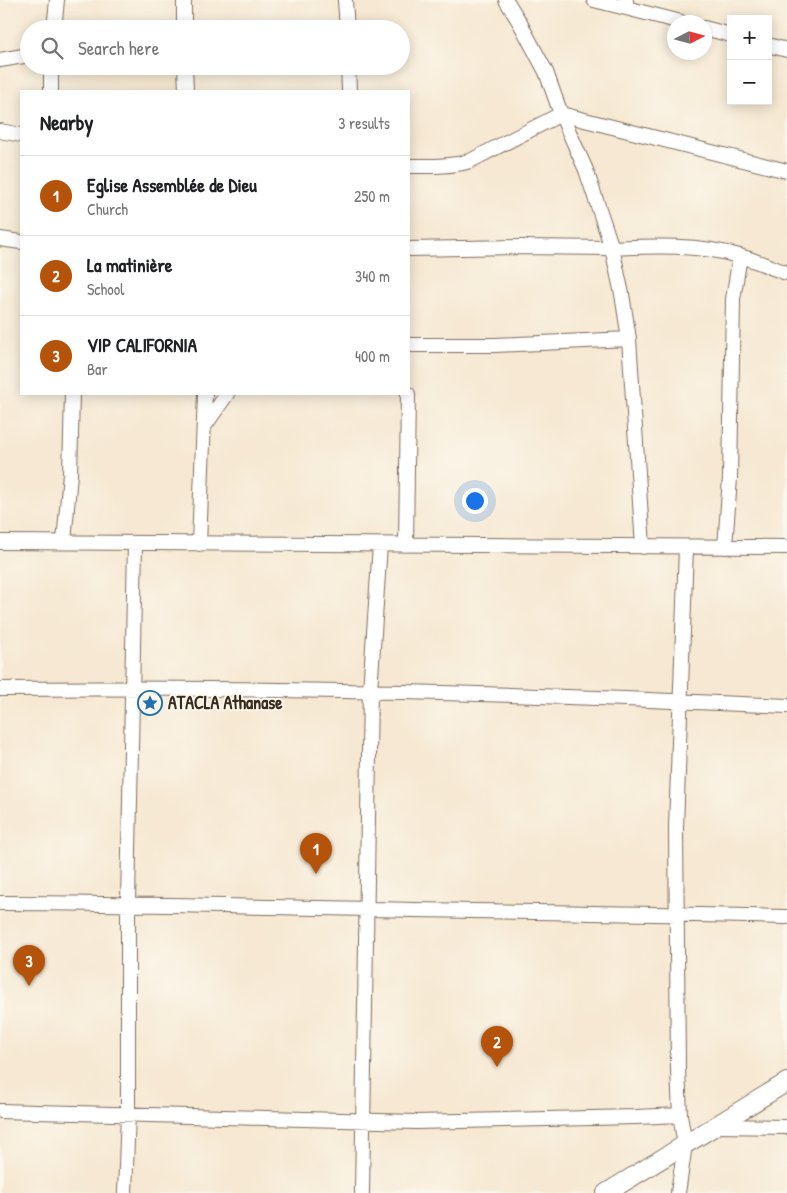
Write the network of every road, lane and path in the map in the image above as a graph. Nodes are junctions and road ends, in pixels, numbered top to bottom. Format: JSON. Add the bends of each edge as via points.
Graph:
{"nodes":[{"id":1,"x":57,"y":0,"type":"edge"},
{"id":2,"x":184,"y":0,"type":"edge"},
{"id":3,"x":345,"y":0,"type":"edge"},
{"id":4,"x":506,"y":0,"type":"edge"},
{"id":5,"x":594,"y":0,"type":"edge"},
{"id":6,"x":626,"y":4,"type":"edge"},
{"id":7,"x":667,"y":17,"type":"edge"},
{"id":8,"x":55,"y":20,"type":"edge"},
{"id":9,"x":184,"y":20,"type":"edge"},
{"id":10,"x":346,"y":20,"type":"edge"},
{"id":11,"x":712,"y":30,"type":"edge"},
{"id":12,"x":727,"y":34,"type":"edge"},
{"id":13,"x":772,"y":46,"type":"edge"},
{"id":14,"x":787,"y":50,"type":"edge"},
{"id":15,"x":20,"y":57,"type":"edge"},
{"id":16,"x":0,"y":60,"type":"edge"},
{"id":17,"x":51,"y":75,"type":"edge"},
{"id":18,"x":185,"y":75,"type":"edge"},
{"id":19,"x":348,"y":75,"type":"edge"},
{"id":20,"x":51,"y":90,"type":"edge"},
{"id":21,"x":186,"y":90,"type":"edge"},
{"id":22,"x":349,"y":90,"type":"edge"},
{"id":23,"x":561,"y":114,"type":"junction"},
{"id":24,"x":0,"y":131,"type":"edge"},
{"id":25,"x":20,"y":135,"type":"edge"},
{"id":26,"x":410,"y":166,"type":"edge"},
{"id":27,"x":787,"y":171,"type":"edge"},
{"id":28,"x":0,"y":239,"type":"edge"},
{"id":29,"x":20,"y":242,"type":"edge"},
{"id":30,"x":612,"y":248,"type":"junction"},
{"id":31,"x":410,"y":250,"type":"edge"},
{"id":32,"x":740,"y":256,"type":"junction"},
{"id":33,"x":787,"y":273,"type":"edge"},
{"id":34,"x":629,"y":339,"type":"junction"},
{"id":35,"x":410,"y":345,"type":"edge"},
{"id":36,"x":72,"y":395,"type":"edge"},
{"id":37,"x":205,"y":395,"type":"edge"},
{"id":38,"x":227,"y":395,"type":"edge"},
{"id":39,"x":408,"y":395,"type":"edge"},
{"id":40,"x":204,"y":428,"type":"junction"},
{"id":41,"x":0,"y":542,"type":"edge"},
{"id":42,"x":64,"y":542,"type":"junction"},
{"id":43,"x":135,"y":544,"type":"junction"},
{"id":44,"x":199,"y":544,"type":"junction"},
{"id":45,"x":380,"y":545,"type":"junction"},
{"id":46,"x":406,"y":545,"type":"junction"},
{"id":47,"x":642,"y":547,"type":"junction"},
{"id":48,"x":686,"y":547,"type":"junction"},
{"id":49,"x":725,"y":547,"type":"junction"},
{"id":50,"x":787,"y":548,"type":"edge"},
{"id":51,"x":133,"y":688,"type":"junction"},
{"id":52,"x":0,"y":689,"type":"edge"},
{"id":53,"x":370,"y":691,"type":"junction"},
{"id":54,"x":680,"y":700,"type":"junction"},
{"id":55,"x":787,"y":706,"type":"edge"},
{"id":56,"x":0,"y":903,"type":"edge"},
{"id":57,"x":128,"y":903,"type":"junction"},
{"id":58,"x":366,"y":909,"type":"junction"},
{"id":59,"x":677,"y":914,"type":"junction"},
{"id":60,"x":787,"y":917,"type":"edge"},
{"id":61,"x":787,"y":1082,"type":"edge"},
{"id":62,"x":0,"y":1110,"type":"edge"},
{"id":63,"x":128,"y":1113,"type":"junction"},
{"id":64,"x":680,"y":1115,"type":"junction"},
{"id":65,"x":363,"y":1120,"type":"junction"},
{"id":66,"x":716,"y":1126,"type":"junction"},
{"id":67,"x":787,"y":1127,"type":"edge"},
{"id":68,"x":685,"y":1145,"type":"junction"},
{"id":69,"x":126,"y":1193,"type":"edge"},
{"id":70,"x":362,"y":1193,"type":"edge"},
{"id":71,"x":606,"y":1193,"type":"edge"},
{"id":72,"x":678,"y":1193,"type":"edge"}],
"edges":[{"from":1,"to":8,"type":"street"},
{"from":2,"to":9,"type":"street"},
{"from":3,"to":10,"type":"street"},
{"from":4,"to":23,"type":"street","via":[[546,72]]},
{"from":5,"to":6,"type":"street"},
{"from":6,"to":7,"type":"street"},
{"from":11,"to":12,"type":"street"},
{"from":13,"to":14,"type":"street"},
{"from":15,"to":16,"type":"street"},
{"from":17,"to":20,"type":"street"},
{"from":18,"to":21,"type":"street"},
{"from":19,"to":22,"type":"street"},
{"from":23,"to":26,"type":"street","via":[[470,161],[445,166]]},
{"from":23,"to":27,"type":"street"},
{"from":23,"to":30,"type":"street","via":[[586,170]]},
{"from":24,"to":25,"type":"street"},
{"from":28,"to":29,"type":"street"},
{"from":30,"to":31,"type":"street","via":[[520,246]]},
{"from":30,"to":32,"type":"street","via":[[677,246]]},
{"from":30,"to":34,"type":"street"},
{"from":32,"to":33,"type":"street"},
{"from":32,"to":49,"type":"street","via":[[733,299],[730,478]]},
{"from":34,"to":35,"type":"street"},
{"from":34,"to":47,"type":"street"},
{"from":36,"to":42,"type":"street"},
{"from":37,"to":40,"type":"street"},
{"from":38,"to":40,"type":"street"},
{"from":39,"to":46,"type":"street"},
{"from":40,"to":44,"type":"street"},
{"from":41,"to":42,"type":"street"},
{"from":42,"to":43,"type":"street"},
{"from":43,"to":44,"type":"street"},
{"from":43,"to":51,"type":"street"},
{"from":44,"to":45,"type":"street"},
{"from":45,"to":46,"type":"street"},
{"from":45,"to":53,"type":"street"},
{"from":46,"to":47,"type":"street"},
{"from":47,"to":48,"type":"street"},
{"from":48,"to":49,"type":"street"},
{"from":48,"to":54,"type":"street"},
{"from":49,"to":50,"type":"street"},
{"from":51,"to":52,"type":"street"},
{"from":51,"to":53,"type":"street"},
{"from":51,"to":57,"type":"street"},
{"from":53,"to":54,"type":"street"},
{"from":53,"to":58,"type":"street"},
{"from":54,"to":55,"type":"street"},
{"from":54,"to":59,"type":"street"},
{"from":56,"to":57,"type":"street"},
{"from":57,"to":58,"type":"street"},
{"from":57,"to":63,"type":"street"},
{"from":58,"to":59,"type":"street"},
{"from":58,"to":65,"type":"street"},
{"from":59,"to":60,"type":"street"},
{"from":59,"to":64,"type":"street"},
{"from":61,"to":66,"type":"main road"},
{"from":62,"to":63,"type":"street"},
{"from":63,"to":65,"type":"street"},
{"from":63,"to":69,"type":"street"},
{"from":64,"to":65,"type":"street","via":[[426,1122]]},
{"from":64,"to":68,"type":"street"},
{"from":65,"to":70,"type":"street"},
{"from":66,"to":67,"type":"street"},
{"from":66,"to":68,"type":"main road"},
{"from":68,"to":71,"type":"main road"},
{"from":68,"to":72,"type":"street"}]}
